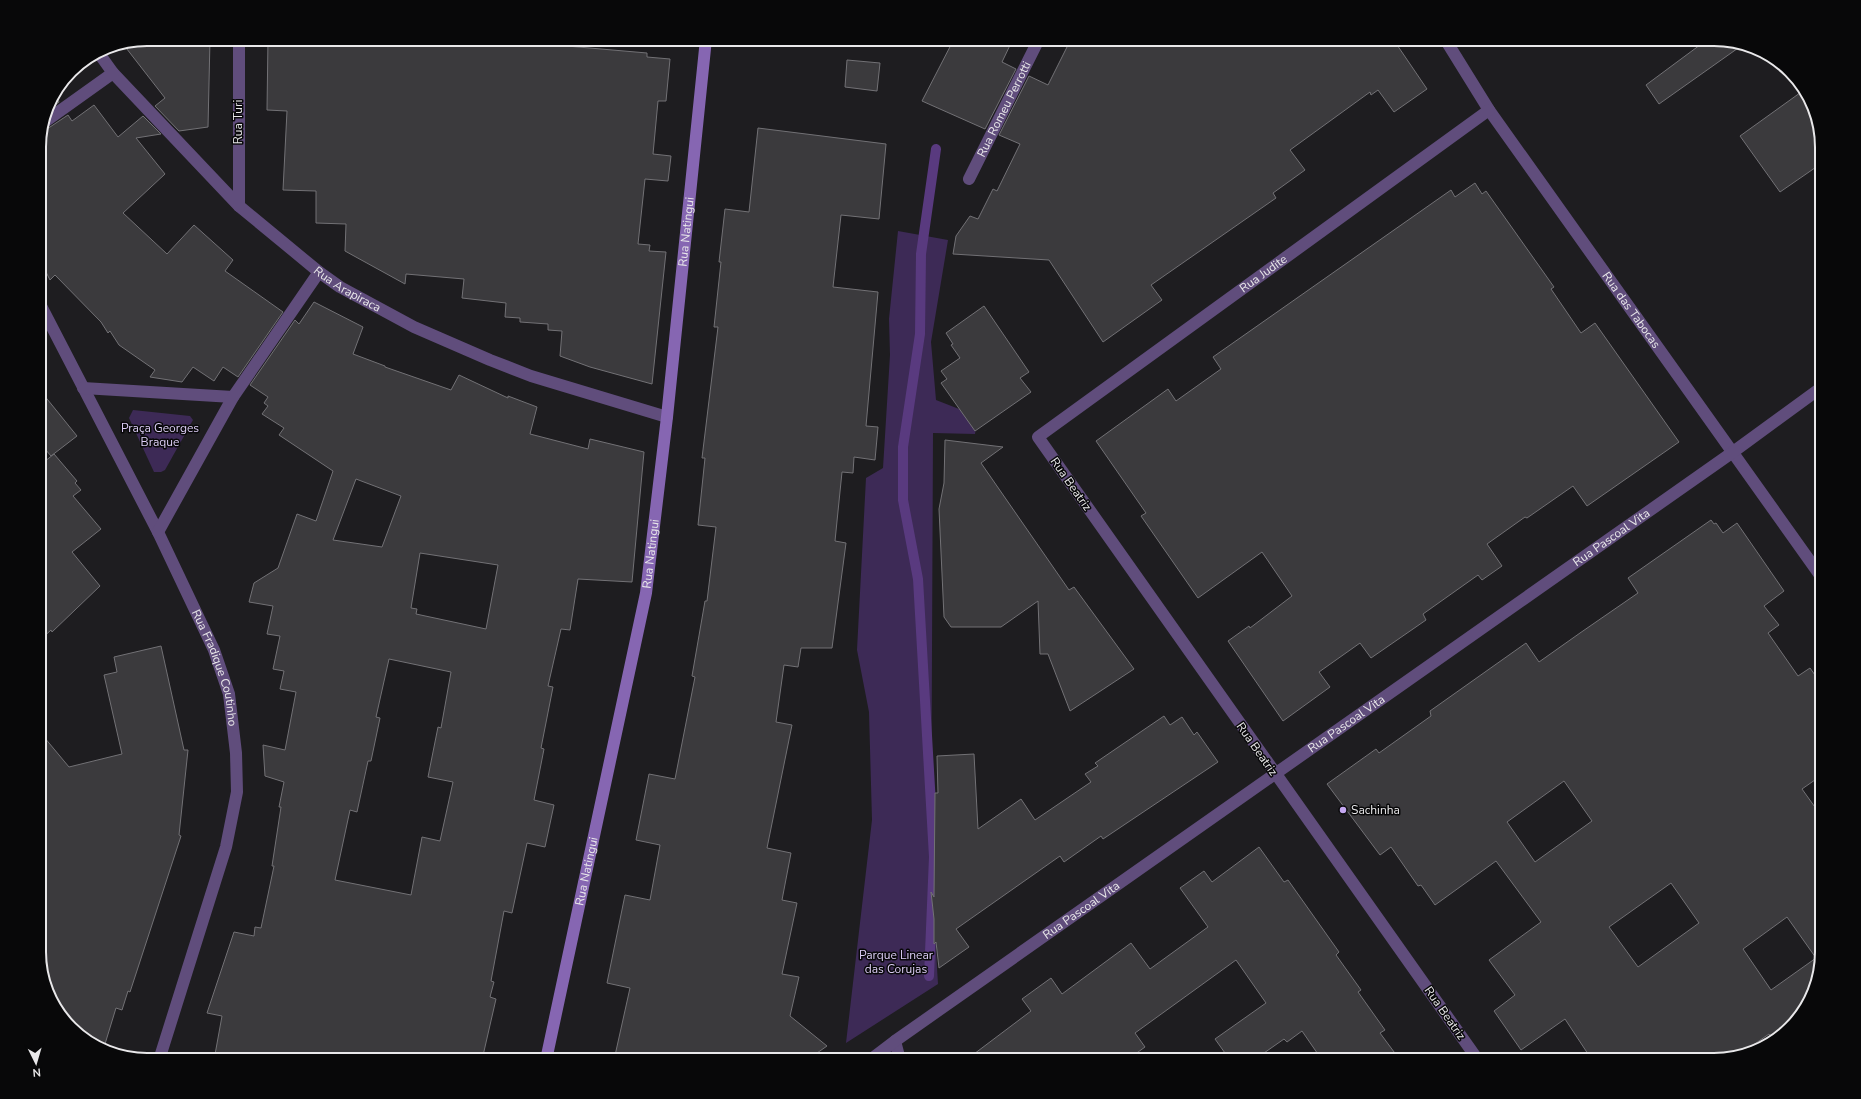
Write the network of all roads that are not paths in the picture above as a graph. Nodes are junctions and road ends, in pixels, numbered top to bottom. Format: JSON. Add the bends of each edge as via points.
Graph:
{"nodes":[{"id":1,"x":239,"y":46,"type":"edge"},
{"id":2,"x":705,"y":46,"type":"edge"},
{"id":3,"x":1036,"y":46,"type":"edge"},
{"id":4,"x":1449,"y":46,"type":"edge"},
{"id":5,"x":101,"y":57,"type":"edge"},
{"id":6,"x":113,"y":74,"type":"junction"},
{"id":7,"x":1489,"y":110,"type":"junction"},
{"id":8,"x":50,"y":118,"type":"edge"},
{"id":9,"x":969,"y":179,"type":"dead end"},
{"id":10,"x":239,"y":206,"type":"junction"},
{"id":11,"x":319,"y":272,"type":"junction"},
{"id":12,"x":46,"y":316,"type":"edge"},
{"id":13,"x":83,"y":388,"type":"junction"},
{"id":14,"x":1815,"y":392,"type":"edge"},
{"id":15,"x":233,"y":397,"type":"junction"},
{"id":16,"x":667,"y":417,"type":"junction"},
{"id":17,"x":1038,"y":437,"type":"joint"},
{"id":18,"x":1733,"y":452,"type":"junction"},
{"id":19,"x":158,"y":532,"type":"junction"},
{"id":20,"x":1815,"y":568,"type":"edge"},
{"id":21,"x":1274,"y":773,"type":"junction"},
{"id":22,"x":895,"y":1041,"type":"junction"},
{"id":23,"x":162,"y":1053,"type":"edge"},
{"id":24,"x":547,"y":1053,"type":"edge"},
{"id":25,"x":879,"y":1053,"type":"edge"},
{"id":26,"x":898,"y":1053,"type":"edge"},
{"id":27,"x":1473,"y":1053,"type":"edge"}],
"edges":[{"from":1,"to":10,"type":"street","name":"Rua Turi"},
{"from":2,"to":16,"type":"street","name":"Rua Natingui"},
{"from":3,"to":9,"type":"street","name":"Rua Romeu Perrotti"},
{"from":4,"to":7,"type":"street","name":"Rua das Tabocas"},
{"from":5,"to":6,"type":"street","name":"Rua Arapiraca"},
{"from":6,"to":8,"type":"street"},
{"from":6,"to":10,"type":"street","name":"Rua Arapiraca"},
{"from":7,"to":17,"type":"street","name":"Rua Judite"},
{"from":7,"to":18,"type":"street","name":"Rua das Tabocas"},
{"from":10,"to":11,"type":"street","name":"Rua Arapiraca"},
{"from":11,"to":15,"type":"street"},
{"from":11,"to":16,"type":"street","name":"Rua Arapiraca","via":[[340,287],[414,327],[490,360],[531,376]]},
{"from":12,"to":13,"type":"street","name":"Rua Fradique Coutinho"},
{"from":13,"to":15,"type":"street"},
{"from":13,"to":19,"type":"street","name":"Rua Fradique Coutinho"},
{"from":14,"to":18,"type":"street","name":"Rua Pascoal Vita"},
{"from":15,"to":19,"type":"street"},
{"from":16,"to":24,"type":"street","name":"Rua Natingui","via":[[646,593]]},
{"from":17,"to":21,"type":"street","name":"Rua Beatriz"},
{"from":18,"to":20,"type":"street","name":"Rua das Tabocas"},
{"from":18,"to":21,"type":"street","name":"Rua Pascoal Vita"},
{"from":19,"to":23,"type":"street","name":"Rua Fradique Coutinho","via":[[214,650],[229,694],[236,753],[236,792],[226,847]]},
{"from":21,"to":22,"type":"street","name":"Rua Pascoal Vita"},
{"from":21,"to":27,"type":"street","name":"Rua Beatriz"},
{"from":22,"to":25,"type":"street","name":"Rua Pascoal Vita"},
{"from":22,"to":26,"type":"street"}]}
